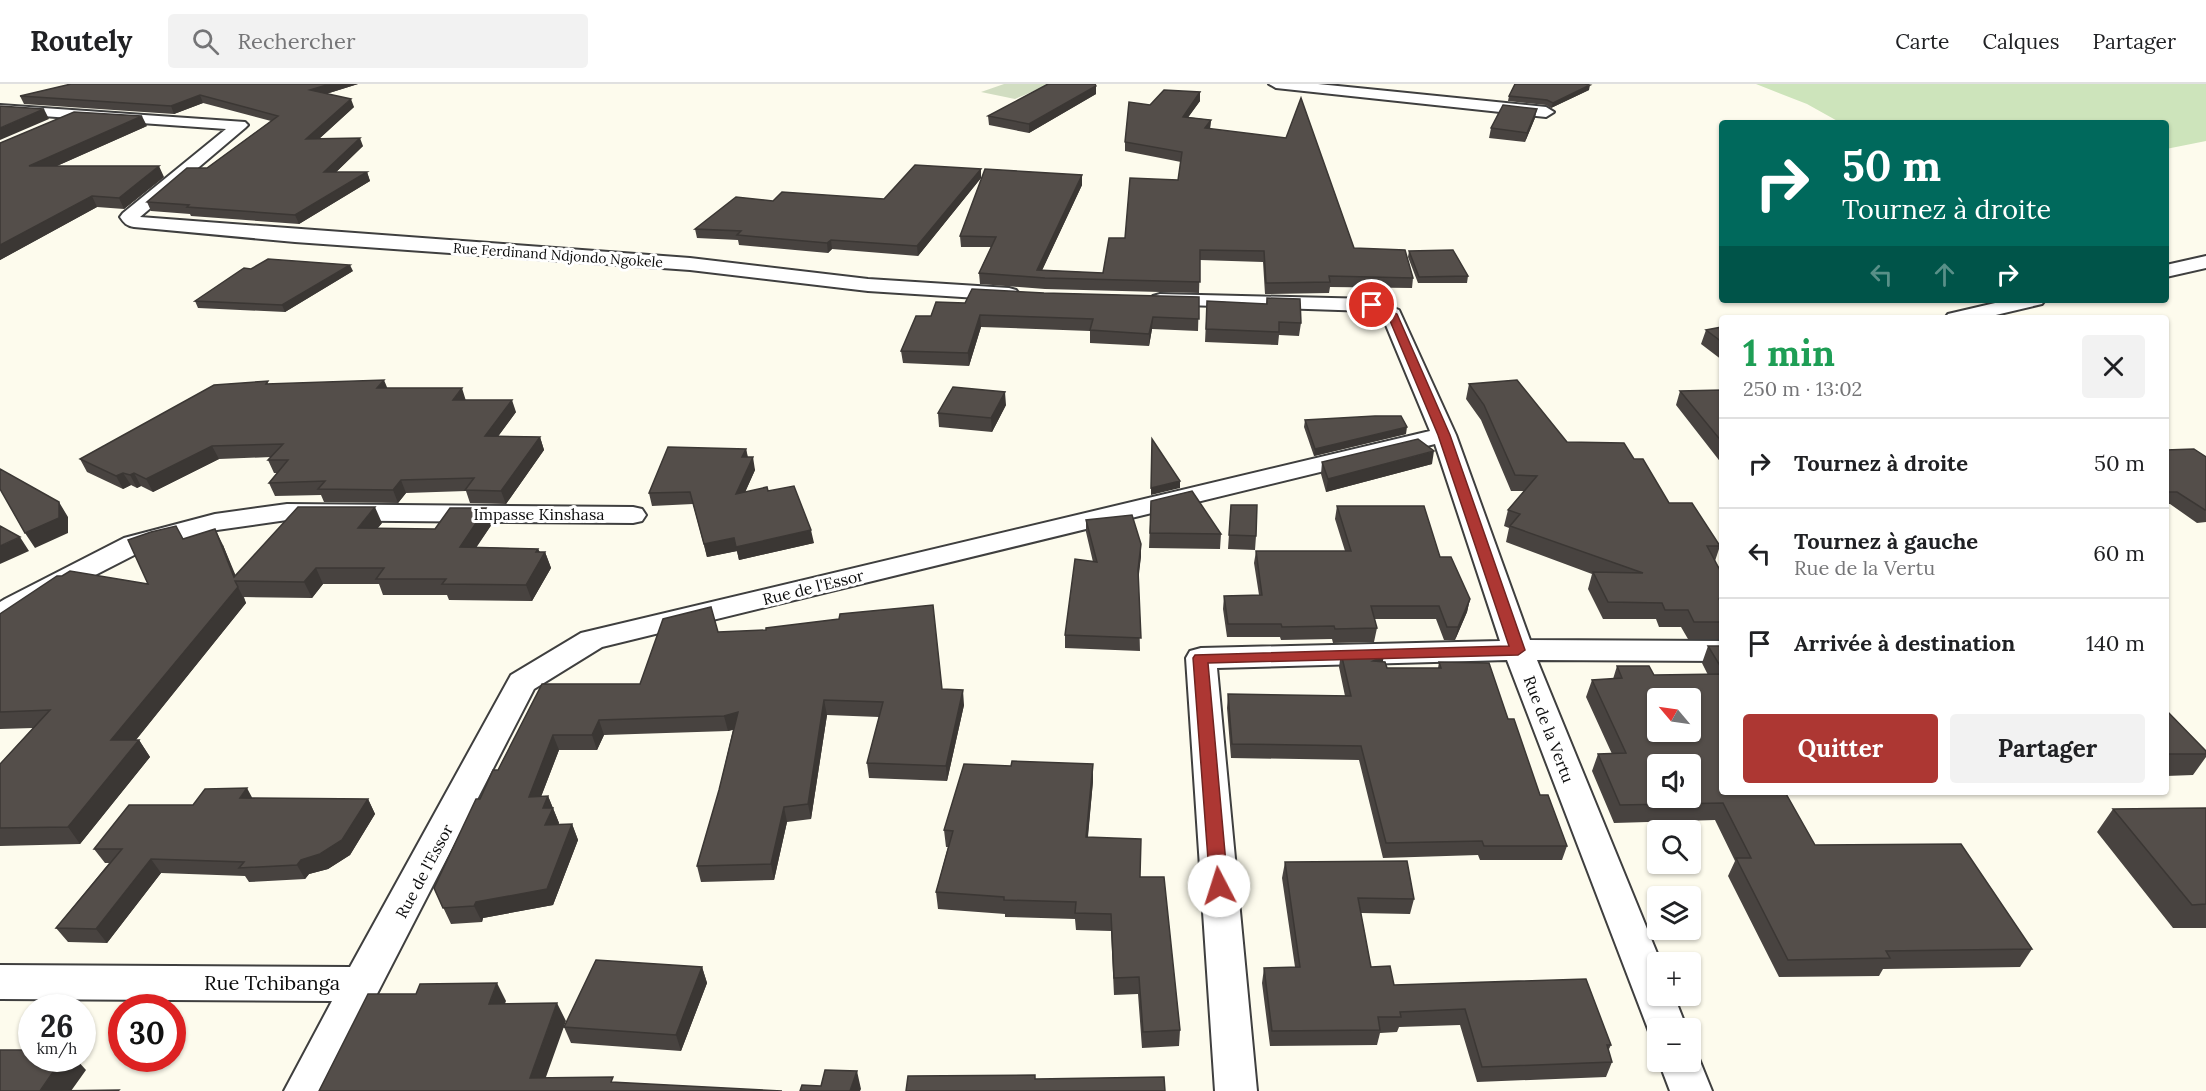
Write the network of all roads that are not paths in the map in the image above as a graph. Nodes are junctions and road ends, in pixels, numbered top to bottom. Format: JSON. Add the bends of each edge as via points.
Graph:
{"nodes":[{"id":1,"x":1276,"y":84,"type":"edge"},
{"id":2,"x":31,"y":95,"type":"edge"},
{"id":3,"x":0,"y":103,"type":"edge"},
{"id":4,"x":0,"y":109,"type":"edge"},
{"id":5,"x":1546,"y":112,"type":"dead end"},
{"id":6,"x":76,"y":115,"type":"junction"},
{"id":7,"x":44,"y":129,"type":"edge"},
{"id":8,"x":2206,"y":262,"type":"edge"},
{"id":9,"x":2169,"y":270,"type":"edge"},
{"id":10,"x":1024,"y":295,"type":"edge"},
{"id":11,"x":1138,"y":299,"type":"edge"},
{"id":12,"x":2022,"y":303,"type":"edge"},
{"id":13,"x":1968,"y":315,"type":"edge"},
{"id":14,"x":1444,"y":435,"type":"junction"},
{"id":15,"x":633,"y":515,"type":"dead end"},
{"id":16,"x":0,"y":616,"type":"edge"},
{"id":17,"x":1518,"y":650,"type":"junction"},
{"id":18,"x":1719,"y":651,"type":"edge"},
{"id":19,"x":0,"y":982,"type":"edge"},
{"id":20,"x":364,"y":984,"type":"junction"},
{"id":21,"x":1663,"y":1018,"type":"edge"},
{"id":22,"x":1684,"y":1072,"type":"edge"},
{"id":23,"x":305,"y":1091,"type":"edge"},
{"id":24,"x":1236,"y":1091,"type":"edge"},
{"id":25,"x":1691,"y":1091,"type":"edge"}],
"edges":[{"from":1,"to":5,"type":"street"},
{"from":2,"to":3,"type":"street"},
{"from":4,"to":6,"type":"street","name":"Rue Ferdinand Ndjondo Ngokele"},
{"from":6,"to":7,"type":"street"},
{"from":6,"to":10,"type":"street","name":"Rue Ferdinand Ndjondo Ngokele","via":[[240,125],[129,217],[134,222],[690,264],[868,285]]},
{"from":8,"to":9,"type":"street"},
{"from":11,"to":14,"type":"street","name":"Rue de la Vertu","via":[[1372,305],[1392,314]]},
{"from":12,"to":13,"type":"street"},
{"from":14,"to":17,"type":"street","name":"Rue de la Vertu"},
{"from":14,"to":20,"type":"street","name":"Rue de l'Essor","via":[[592,640],[522,682]]},
{"from":15,"to":16,"type":"street","name":"Impasse Kinshasa","via":[[287,512],[215,522],[134,543]]},
{"from":17,"to":18,"type":"street"},
{"from":17,"to":21,"type":"street","name":"Rue de la Vertu"},
{"from":17,"to":24,"type":"street","via":[[1200,658]]},
{"from":19,"to":20,"type":"street","name":"Rue Tchibanga"},
{"from":20,"to":23,"type":"street","name":"Rue de l'Essor"},
{"from":22,"to":25,"type":"street"}]}
